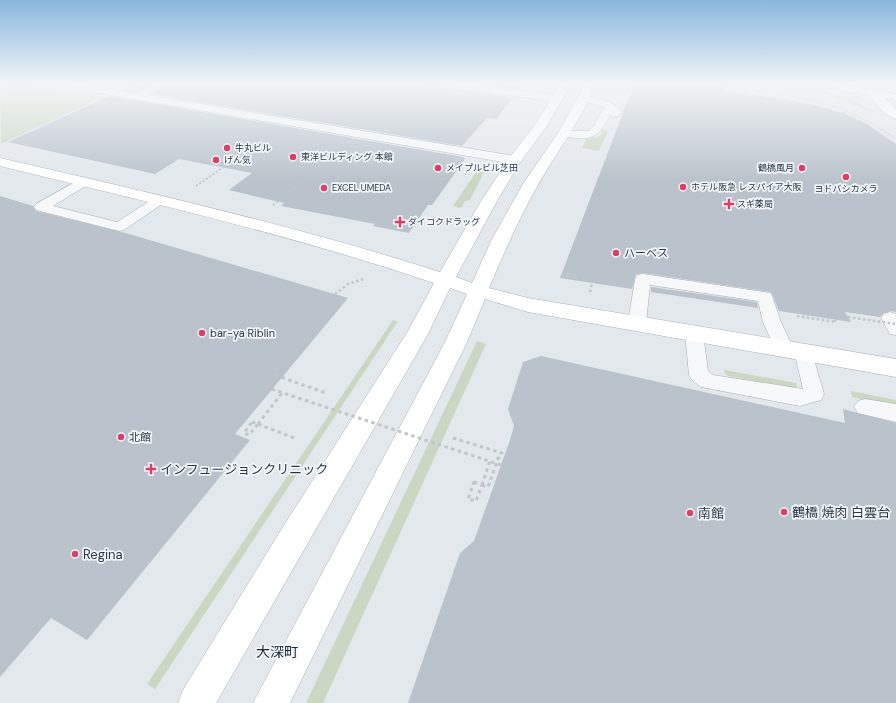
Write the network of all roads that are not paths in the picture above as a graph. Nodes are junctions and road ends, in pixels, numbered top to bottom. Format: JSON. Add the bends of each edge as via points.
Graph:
{"nodes":[{"id":1,"x":258,"y":117,"type":"edge"},
{"id":2,"x":546,"y":117,"type":"edge"},
{"id":3,"x":573,"y":117,"type":"edge"},
{"id":4,"x":604,"y":117,"type":"edge"},
{"id":5,"x":614,"y":117,"type":"edge"},
{"id":6,"x":610,"y":126,"type":"dead end"},
{"id":7,"x":564,"y":133,"type":"junction"},
{"id":8,"x":515,"y":160,"type":"junction"},
{"id":9,"x":0,"y":162,"type":"edge"},
{"id":10,"x":84,"y":181,"type":"junction"},
{"id":11,"x":167,"y":201,"type":"junction"},
{"id":12,"x":446,"y":280,"type":"junction"},
{"id":13,"x":478,"y":291,"type":"junction"},
{"id":14,"x":781,"y":311,"type":"dead end"},
{"id":15,"x":637,"y":323,"type":"junction"},
{"id":16,"x":694,"y":333,"type":"junction"},
{"id":17,"x":793,"y":349,"type":"junction"},
{"id":18,"x":896,"y":368,"type":"edge"},
{"id":19,"x":865,"y":407,"type":"dead end"},
{"id":20,"x":896,"y":414,"type":"edge"},
{"id":21,"x":196,"y":703,"type":"edge"},
{"id":22,"x":271,"y":703,"type":"edge"}],
"edges":[{"from":1,"to":8,"type":"street"},
{"from":2,"to":8,"type":"main road"},
{"from":3,"to":7,"type":"main road"},
{"from":4,"to":7,"type":"lane","via":[[597,131],[591,135]]},
{"from":5,"to":6,"type":"lane"},
{"from":7,"to":13,"type":"main road","via":[[531,184],[495,252]]},
{"from":8,"to":12,"type":"main road","via":[[463,245]]},
{"from":9,"to":10,"type":"main road"},
{"from":10,"to":11,"type":"main road"},
{"from":10,"to":11,"type":"lane","via":[[41,206],[119,227]]},
{"from":11,"to":12,"type":"main road","via":[[402,264]]},
{"from":12,"to":13,"type":"main road"},
{"from":12,"to":21,"type":"main road","via":[[417,334]]},
{"from":13,"to":15,"type":"main road","via":[[528,305]]},
{"from":13,"to":22,"type":"main road","via":[[456,342]]},
{"from":14,"to":17,"type":"lane"},
{"from":15,"to":16,"type":"main road"},
{"from":15,"to":17,"type":"lane","via":[[643,279],[765,297],[772,322]]},
{"from":16,"to":17,"type":"main road"},
{"from":16,"to":17,"type":"lane","via":[[699,375],[708,382],[800,398],[814,394]]},
{"from":17,"to":18,"type":"main road"},
{"from":19,"to":20,"type":"lane"}]}
